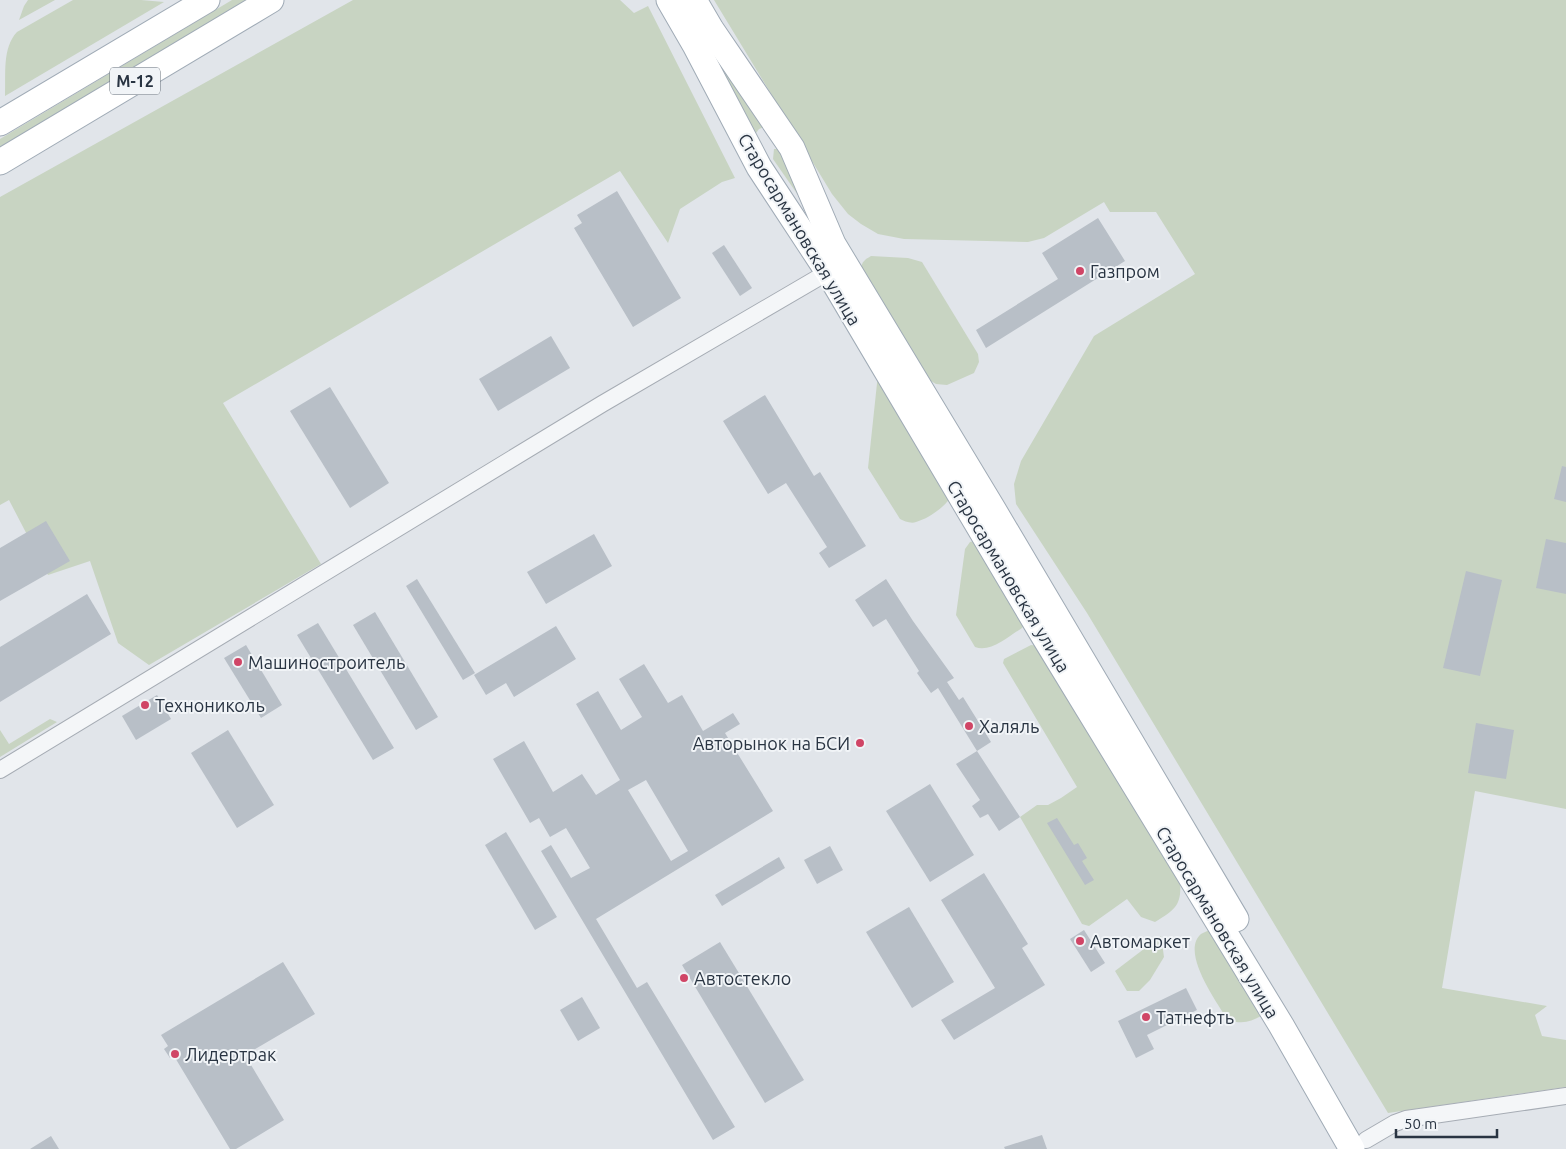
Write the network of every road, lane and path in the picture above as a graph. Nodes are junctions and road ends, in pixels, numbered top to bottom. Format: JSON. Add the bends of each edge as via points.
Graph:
{"nodes":[{"id":1,"x":207,"y":0,"type":"edge"},
{"id":2,"x":271,"y":0,"type":"edge"},
{"id":3,"x":669,"y":0,"type":"edge"},
{"id":4,"x":694,"y":0,"type":"edge"},
{"id":5,"x":0,"y":123,"type":"edge"},
{"id":6,"x":792,"y":148,"type":"junction"},
{"id":7,"x":0,"y":162,"type":"edge"},
{"id":8,"x":759,"y":167,"type":"junction"},
{"id":9,"x":828,"y":272,"type":"junction"},
{"id":10,"x":0,"y":770,"type":"edge"},
{"id":11,"x":1566,"y":1096,"type":"edge"},
{"id":12,"x":1364,"y":1146,"type":"edge"}],
"edges":[{"from":1,"to":5,"type":"main road","number":"М-12"},
{"from":2,"to":7,"type":"main road","number":"М-12"},
{"from":3,"to":8,"type":"main road","name":"Старосармановская улица"},
{"from":4,"to":6,"type":"main road","name":"Старосармановская улица"},
{"from":6,"to":8,"type":"main road","via":[[773,143],[767,145],[760,155]]},
{"from":6,"to":12,"type":"main road","name":"Старосармановская улица","via":[[834,244],[993,508]]},
{"from":8,"to":9,"type":"main road","name":"Старосармановская улица"},
{"from":9,"to":10,"type":"street","via":[[602,404]]},
{"from":9,"to":12,"type":"main road","name":"Старосармановская улица","via":[[1280,1025]]},
{"from":11,"to":12,"type":"street","via":[[1406,1119],[1395,1123]]}]}
